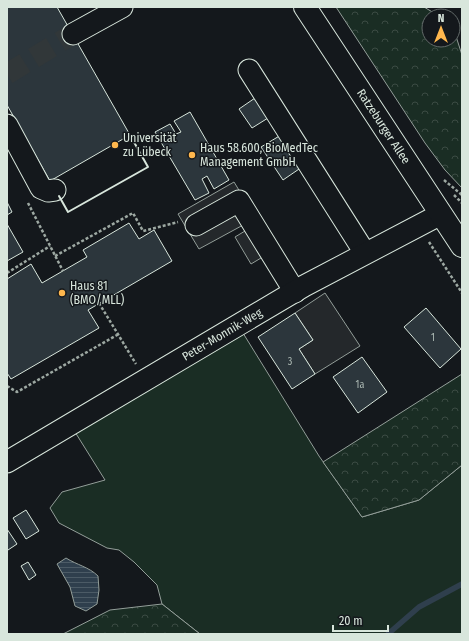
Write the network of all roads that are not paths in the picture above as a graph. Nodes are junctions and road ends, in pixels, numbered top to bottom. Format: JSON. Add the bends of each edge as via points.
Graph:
{"nodes":[{"id":1,"x":305,"y":7,"type":"edge"},
{"id":2,"x":118,"y":8,"type":"edge"},
{"id":3,"x":73,"y":34,"type":"tunnel mouth"},
{"id":4,"x":249,"y":70,"type":"dead end"},
{"id":5,"x":14,"y":135,"type":"edge"},
{"id":6,"x":55,"y":190,"type":"dead end"},
{"id":7,"x":441,"y":214,"type":"junction"},
{"id":8,"x":196,"y":225,"type":"road end"},
{"id":9,"x":462,"y":246,"type":"edge"},
{"id":10,"x":365,"y":253,"type":"junction"},
{"id":11,"x":304,"y":293,"type":"junction"},
{"id":12,"x":7,"y":462,"type":"edge"}],
"edges":[{"from":1,"to":7,"type":"main road","name":"Ratzeburger Allee"},
{"from":2,"to":3,"type":"street"},
{"from":4,"to":10,"type":"street"},
{"from":5,"to":6,"type":"street","via":[[40,188]]},
{"from":7,"to":9,"type":"main road","name":"Ratzeburger Allee"},
{"from":7,"to":10,"type":"street","name":"Peter-Monnik-Weg"},
{"from":8,"to":11,"type":"street","via":[[239,201]]},
{"from":10,"to":11,"type":"street","name":"Peter-Monnik-Weg"},
{"from":11,"to":12,"type":"street","name":"Peter-Monnik-Weg","via":[[145,379]]}]}
